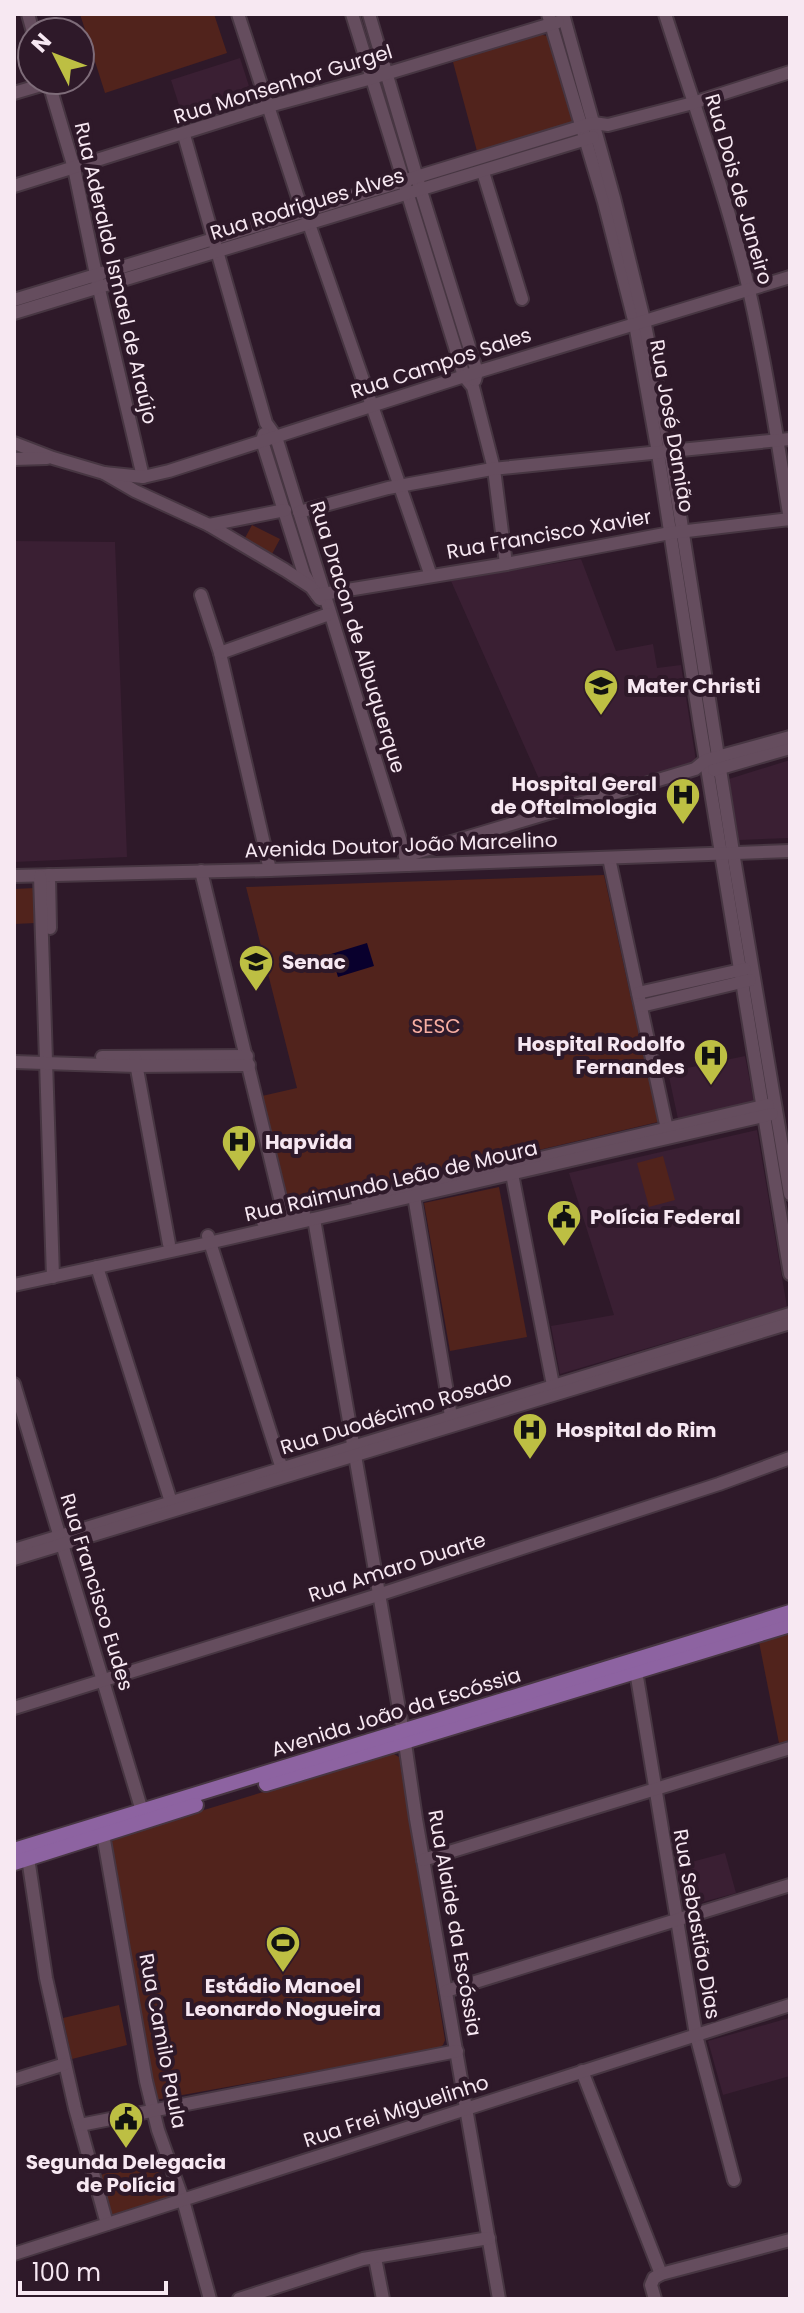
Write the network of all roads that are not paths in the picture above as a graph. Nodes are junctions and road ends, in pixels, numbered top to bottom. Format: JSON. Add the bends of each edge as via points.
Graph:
{"nodes":[{"id":1,"x":238,"y":14,"type":"edge"},
{"id":2,"x":352,"y":14,"type":"edge"},
{"id":3,"x":369,"y":14,"type":"edge"},
{"id":4,"x":665,"y":14,"type":"edge"},
{"id":5,"x":564,"y":17,"type":"edge"},
{"id":6,"x":550,"y":19,"type":"edge"},
{"id":7,"x":790,"y":72,"type":"edge"},
{"id":8,"x":387,"y":73,"type":"junction"},
{"id":9,"x":372,"y":78,"type":"junction"},
{"id":10,"x":52,"y":96,"type":"edge"},
{"id":11,"x":693,"y":103,"type":"junction"},
{"id":12,"x":269,"y":106,"type":"junction"},
{"id":13,"x":589,"y":131,"type":"junction"},
{"id":14,"x":184,"y":135,"type":"junction"},
{"id":15,"x":74,"y":168,"type":"junction"},
{"id":16,"x":483,"y":172,"type":"junction"},
{"id":17,"x":14,"y":186,"type":"edge"},
{"id":18,"x":412,"y":186,"type":"junction"},
{"id":19,"x":306,"y":218,"type":"junction"},
{"id":20,"x":215,"y":247,"type":"junction"},
{"id":21,"x":790,"y":277,"type":"edge"},
{"id":22,"x":98,"y":282,"type":"junction"},
{"id":23,"x":748,"y":290,"type":"junction"},
{"id":24,"x":522,"y":299,"type":"dead end"},
{"id":25,"x":14,"y":300,"type":"edge"},
{"id":26,"x":14,"y":313,"type":"edge"},
{"id":27,"x":640,"y":322,"type":"junction"},
{"id":28,"x":477,"y":372,"type":"junction"},
{"id":29,"x":464,"y":376,"type":"junction"},
{"id":30,"x":473,"y":387,"type":"junction"},
{"id":31,"x":372,"y":406,"type":"junction"},
{"id":32,"x":266,"y":423,"type":"junction"},
{"id":33,"x":784,"y":436,"type":"edge"},
{"id":34,"x":276,"y":437,"type":"junction"},
{"id":35,"x":262,"y":441,"type":"junction"},
{"id":36,"x":14,"y":443,"type":"edge"},
{"id":37,"x":660,"y":450,"type":"junction"},
{"id":38,"x":53,"y":458,"type":"junction"},
{"id":39,"x":14,"y":459,"type":"edge"},
{"id":40,"x":494,"y":469,"type":"junction"},
{"id":41,"x":104,"y":473,"type":"junction"},
{"id":42,"x":143,"y":477,"type":"junction"},
{"id":43,"x":400,"y":486,"type":"junction"},
{"id":44,"x":285,"y":510,"type":"junction"},
{"id":45,"x":299,"y":512,"type":"junction"},
{"id":46,"x":790,"y":520,"type":"edge"},
{"id":47,"x":209,"y":525,"type":"junction"},
{"id":48,"x":676,"y":532,"type":"junction"},
{"id":49,"x":506,"y":564,"type":"junction"},
{"id":50,"x":431,"y":576,"type":"junction"},
{"id":51,"x":317,"y":592,"type":"junction"},
{"id":52,"x":201,"y":595,"type":"dead end"},
{"id":53,"x":328,"y":610,"type":"junction"},
{"id":54,"x":220,"y":653,"type":"junction"},
{"id":55,"x":790,"y":737,"type":"edge"},
{"id":56,"x":790,"y":748,"type":"edge"},
{"id":57,"x":709,"y":765,"type":"junction"},
{"id":58,"x":790,"y":851,"type":"edge"},
{"id":59,"x":727,"y":853,"type":"junction"},
{"id":60,"x":609,"y":858,"type":"junction"},
{"id":61,"x":406,"y":860,"type":"junction"},
{"id":62,"x":270,"y":870,"type":"junction"},
{"id":63,"x":201,"y":871,"type":"junction"},
{"id":64,"x":14,"y":876,"type":"edge"},
{"id":65,"x":44,"y":876,"type":"junction"},
{"id":66,"x":747,"y":974,"type":"junction"},
{"id":67,"x":639,"y":1000,"type":"junction"},
{"id":68,"x":14,"y":1059,"type":"edge"},
{"id":69,"x":49,"y":1059,"type":"junction"},
{"id":70,"x":248,"y":1061,"type":"junction"},
{"id":71,"x":135,"y":1062,"type":"junction"},
{"id":72,"x":769,"y":1110,"type":"junction"},
{"id":73,"x":667,"y":1129,"type":"junction"},
{"id":74,"x":512,"y":1174,"type":"junction"},
{"id":75,"x":790,"y":1194,"type":"edge"},
{"id":76,"x":414,"y":1196,"type":"junction"},
{"id":77,"x":314,"y":1219,"type":"junction"},
{"id":78,"x":286,"y":1222,"type":"junction"},
{"id":79,"x":209,"y":1239,"type":"junction"},
{"id":80,"x":169,"y":1244,"type":"junction"},
{"id":81,"x":97,"y":1267,"type":"junction"},
{"id":82,"x":56,"y":1272,"type":"junction"},
{"id":83,"x":790,"y":1274,"type":"edge"},
{"id":84,"x":14,"y":1276,"type":"edge"},
{"id":85,"x":14,"y":1285,"type":"edge"},
{"id":86,"x":790,"y":1314,"type":"edge"},
{"id":87,"x":790,"y":1323,"type":"edge"},
{"id":88,"x":14,"y":1384,"type":"edge"},
{"id":89,"x":553,"y":1385,"type":"junction"},
{"id":90,"x":451,"y":1416,"type":"junction"},
{"id":91,"x":355,"y":1450,"type":"junction"},
{"id":92,"x":790,"y":1458,"type":"edge"},
{"id":93,"x":282,"y":1469,"type":"junction"},
{"id":94,"x":171,"y":1502,"type":"junction"},
{"id":95,"x":61,"y":1540,"type":"junction"},
{"id":96,"x":14,"y":1550,"type":"edge"},
{"id":97,"x":14,"y":1559,"type":"edge"},
{"id":98,"x":378,"y":1595,"type":"junction"},
{"id":99,"x":790,"y":1612,"type":"edge"},
{"id":100,"x":790,"y":1625,"type":"edge"},
{"id":101,"x":636,"y":1671,"type":"junction"},
{"id":102,"x":103,"y":1681,"type":"junction"},
{"id":103,"x":14,"y":1708,"type":"edge"},
{"id":104,"x":404,"y":1738,"type":"junction"},
{"id":105,"x":790,"y":1748,"type":"edge"},
{"id":106,"x":654,"y":1791,"type":"junction"},
{"id":107,"x":142,"y":1811,"type":"junction"},
{"id":108,"x":103,"y":1834,"type":"junction"},
{"id":109,"x":14,"y":1850,"type":"edge"},
{"id":110,"x":21,"y":1860,"type":"edge"},
{"id":111,"x":423,"y":1860,"type":"junction"},
{"id":112,"x":790,"y":1885,"type":"edge"},
{"id":113,"x":676,"y":1919,"type":"junction"},
{"id":114,"x":446,"y":1991,"type":"junction"},
{"id":115,"x":790,"y":2005,"type":"edge"},
{"id":116,"x":696,"y":2035,"type":"junction"},
{"id":117,"x":457,"y":2051,"type":"junction"},
{"id":118,"x":65,"y":2064,"type":"junction"},
{"id":119,"x":582,"y":2071,"type":"junction"},
{"id":120,"x":14,"y":2080,"type":"edge"},
{"id":121,"x":467,"y":2109,"type":"junction"},
{"id":122,"x":153,"y":2110,"type":"junction"},
{"id":123,"x":80,"y":2125,"type":"junction"},
{"id":124,"x":734,"y":2180,"type":"dead end"},
{"id":125,"x":183,"y":2200,"type":"junction"},
{"id":126,"x":107,"y":2224,"type":"junction"},
{"id":127,"x":489,"y":2238,"type":"junction"},
{"id":128,"x":790,"y":2240,"type":"edge"},
{"id":129,"x":14,"y":2254,"type":"edge"},
{"id":130,"x":375,"y":2258,"type":"junction"},
{"id":131,"x":661,"y":2274,"type":"junction"},
{"id":132,"x":210,"y":2299,"type":"edge"},
{"id":133,"x":239,"y":2299,"type":"edge"},
{"id":134,"x":383,"y":2299,"type":"edge"},
{"id":135,"x":499,"y":2299,"type":"edge"},
{"id":136,"x":655,"y":2299,"type":"edge"}],
"edges":[{"from":1,"to":12,"type":"street"},
{"from":2,"to":9,"type":"street"},
{"from":3,"to":8,"type":"street"},
{"from":4,"to":11,"type":"street","name":"Rua Dois de Janeiro"},
{"from":5,"to":6,"type":"street","name":"Rua Monsenhor Gurgel"},
{"from":5,"to":13,"type":"street","name":"Rua José Damião"},
{"from":6,"to":8,"type":"street","name":"Rua Monsenhor Gurgel"},
{"from":6,"to":13,"type":"street","name":"Rua José Damião"},
{"from":7,"to":11,"type":"street","name":"Rua Rodrigues Alves"},
{"from":8,"to":9,"type":"street","name":"Rua Monsenhor Gurgel"},
{"from":8,"to":18,"type":"street"},
{"from":9,"to":12,"type":"street","name":"Rua Monsenhor Gurgel"},
{"from":9,"to":18,"type":"street"},
{"from":10,"to":15,"type":"street","name":"Rua Aderaldo Ismael de Araújo"},
{"from":11,"to":13,"type":"street","name":"Rua Rodrigues Alves"},
{"from":11,"to":23,"type":"street","name":"Rua Dois de Janeiro"},
{"from":12,"to":14,"type":"street","name":"Rua Monsenhor Gurgel"},
{"from":12,"to":19,"type":"street"},
{"from":13,"to":16,"type":"street","name":"Rua Rodrigues Alves"},
{"from":13,"to":18,"type":"street","name":"Rua Rodrigues Alves"},
{"from":13,"to":27,"type":"street","name":"Rua José Damião"},
{"from":14,"to":15,"type":"street","name":"Rua Monsenhor Gurgel"},
{"from":14,"to":20,"type":"street","name":"Rua Dracon de Albuquerque"},
{"from":15,"to":17,"type":"street","name":"Rua Monsenhor Gurgel"},
{"from":15,"to":22,"type":"street","name":"Rua Aderaldo Ismael de Araújo"},
{"from":16,"to":18,"type":"street","name":"Rua Rodrigues Alves"},
{"from":16,"to":24,"type":"street"},
{"from":18,"to":19,"type":"street","name":"Rua Rodrigues Alves"},
{"from":18,"to":28,"type":"street"},
{"from":18,"to":29,"type":"street"},
{"from":19,"to":20,"type":"street","name":"Rua Rodrigues Alves"},
{"from":19,"to":31,"type":"street"},
{"from":20,"to":22,"type":"street","name":"Rua Rodrigues Alves"},
{"from":20,"to":32,"type":"street","name":"Rua Dracon de Albuquerque"},
{"from":21,"to":23,"type":"street","name":"Rua Campos Sales"},
{"from":22,"to":25,"type":"street","name":"Rua Rodrigues Alves"},
{"from":22,"to":26,"type":"street","name":"Rua Rodrigues Alves"},
{"from":22,"to":42,"type":"street","name":"Rua Aderaldo Ismael de Araújo"},
{"from":23,"to":27,"type":"street","name":"Rua Campos Sales"},
{"from":23,"to":33,"type":"street","name":"Rua Dois de Janeiro"},
{"from":27,"to":28,"type":"street","name":"Rua Campos Sales"},
{"from":27,"to":37,"type":"street","name":"Rua José Damião"},
{"from":28,"to":29,"type":"street","name":"Rua Campos Sales"},
{"from":28,"to":30,"type":"street"},
{"from":29,"to":30,"type":"street"},
{"from":29,"to":31,"type":"street","name":"Rua Campos Sales"},
{"from":30,"to":40,"type":"street"},
{"from":31,"to":34,"type":"street","name":"Rua Campos Sales"},
{"from":31,"to":43,"type":"street"},
{"from":32,"to":34,"type":"street","name":"Rua Dracon de Albuquerque"},
{"from":32,"to":35,"type":"street","name":"Rua Dracon de Albuquerque"},
{"from":33,"to":37,"type":"street"},
{"from":33,"to":46,"type":"street","name":"Rua Dois de Janeiro"},
{"from":34,"to":35,"type":"street","name":"Rua Campos Sales"},
{"from":34,"to":45,"type":"street","name":"Rua Dracon de Albuquerque"},
{"from":35,"to":42,"type":"street","name":"Rua Campos Sales"},
{"from":35,"to":44,"type":"street","name":"Rua Dracon de Albuquerque"},
{"from":36,"to":38,"type":"street"},
{"from":37,"to":40,"type":"street"},
{"from":37,"to":48,"type":"street","name":"Rua José Damião"},
{"from":38,"to":39,"type":"street"},
{"from":38,"to":41,"type":"street"},
{"from":40,"to":43,"type":"street"},
{"from":40,"to":49,"type":"street"},
{"from":41,"to":42,"type":"street","name":"Rua Campos Sales"},
{"from":41,"to":47,"type":"street"},
{"from":43,"to":45,"type":"street"},
{"from":43,"to":50,"type":"street"},
{"from":44,"to":47,"type":"street"},
{"from":44,"to":51,"type":"street","name":"Rua Dracon de Albuquerque","via":[[304,574]]},
{"from":45,"to":51,"type":"street","name":"Rua Dracon de Albuquerque"},
{"from":46,"to":48,"type":"street","name":"Rua Francisco Xavier"},
{"from":47,"to":51,"type":"street"},
{"from":48,"to":49,"type":"street","name":"Rua Francisco Xavier"},
{"from":48,"to":57,"type":"street","name":"Rua José Damião"},
{"from":49,"to":50,"type":"street","name":"Rua Francisco Xavier"},
{"from":50,"to":51,"type":"street","name":"Rua Francisco Xavier"},
{"from":51,"to":53,"type":"street"},
{"from":52,"to":54,"type":"street"},
{"from":53,"to":54,"type":"street"},
{"from":53,"to":61,"type":"street","name":"Rua Dracon de Albuquerque"},
{"from":54,"to":62,"type":"street"},
{"from":55,"to":57,"type":"street"},
{"from":56,"to":57,"type":"street"},
{"from":57,"to":59,"type":"street","name":"Rua José Damião"},
{"from":57,"to":61,"type":"street"},
{"from":58,"to":59,"type":"street","name":"Avenida Doutor João Marcelino"},
{"from":59,"to":60,"type":"street","name":"Avenida Doutor João Marcelino"},
{"from":59,"to":66,"type":"street","name":"Rua José Damião"},
{"from":60,"to":61,"type":"street","name":"Avenida Doutor João Marcelino"},
{"from":60,"to":67,"type":"street"},
{"from":61,"to":62,"type":"street","name":"Avenida Doutor João Marcelino"},
{"from":62,"to":63,"type":"street","name":"Avenida Doutor João Marcelino"},
{"from":63,"to":65,"type":"street","name":"Avenida Doutor João Marcelino"},
{"from":63,"to":70,"type":"street"},
{"from":64,"to":65,"type":"street","name":"Avenida Doutor João Marcelino"},
{"from":65,"to":69,"type":"street"},
{"from":66,"to":67,"type":"street"},
{"from":66,"to":72,"type":"street","name":"Rua José Damião"},
{"from":67,"to":73,"type":"street"},
{"from":68,"to":69,"type":"street"},
{"from":69,"to":71,"type":"street"},
{"from":69,"to":82,"type":"street"},
{"from":70,"to":71,"type":"street"},
{"from":70,"to":78,"type":"street"},
{"from":71,"to":80,"type":"street"},
{"from":72,"to":73,"type":"street","name":"Rua Raimundo Leão de Moura"},
{"from":72,"to":74,"type":"street","name":"Rua Raimundo Leão de Moura"},
{"from":72,"to":75,"type":"street"},
{"from":72,"to":83,"type":"street"},
{"from":73,"to":78,"type":"street","name":"Rua Raimundo Leão de Moura"},
{"from":74,"to":76,"type":"street","name":"Rua Raimundo Leão de Moura"},
{"from":74,"to":89,"type":"street"},
{"from":76,"to":77,"type":"street","name":"Rua Raimundo Leão de Moura"},
{"from":76,"to":90,"type":"street"},
{"from":77,"to":78,"type":"street","name":"Rua Raimundo Leão de Moura"},
{"from":77,"to":91,"type":"street","name":"Rua Alaide da Escóssia"},
{"from":78,"to":79,"type":"street","name":"Rua Raimundo Leão de Moura"},
{"from":79,"to":80,"type":"street","name":"Rua Raimundo Leão de Moura"},
{"from":79,"to":81,"type":"street","name":"Rua Raimundo Leão de Moura"},
{"from":79,"to":93,"type":"street"},
{"from":80,"to":82,"type":"street","name":"Rua Raimundo Leão de Moura"},
{"from":81,"to":82,"type":"street","name":"Rua Raimundo Leão de Moura"},
{"from":81,"to":94,"type":"street"},
{"from":82,"to":84,"type":"street","name":"Rua Raimundo Leão de Moura"},
{"from":82,"to":85,"type":"street","name":"Rua Raimundo Leão de Moura"},
{"from":86,"to":89,"type":"street","name":"Rua Duodécimo Rosado"},
{"from":87,"to":91,"type":"street","name":"Rua Duodécimo Rosado"},
{"from":88,"to":95,"type":"street","name":"Rua Francisco Eudes"},
{"from":89,"to":90,"type":"street","name":"Rua Duodécimo Rosado"},
{"from":90,"to":91,"type":"street","name":"Rua Duodécimo Rosado"},
{"from":91,"to":93,"type":"street","name":"Rua Duodécimo Rosado"},
{"from":91,"to":95,"type":"street","name":"Rua Duodécimo Rosado"},
{"from":91,"to":98,"type":"street","name":"Rua Alaide da Escóssia"},
{"from":92,"to":98,"type":"street","name":"Rua Amaro Duarte"},
{"from":93,"to":94,"type":"street","name":"Rua Duodécimo Rosado"},
{"from":94,"to":95,"type":"street","name":"Rua Duodécimo Rosado"},
{"from":95,"to":96,"type":"street","name":"Rua Duodécimo Rosado"},
{"from":95,"to":97,"type":"street","name":"Rua Duodécimo Rosado"},
{"from":95,"to":102,"type":"street","name":"Rua Francisco Eudes"},
{"from":98,"to":102,"type":"street","name":"Rua Amaro Duarte"},
{"from":98,"to":104,"type":"street","name":"Rua Alaide da Escóssia"},
{"from":99,"to":104,"type":"main road","name":"Avenida João da Escóssia"},
{"from":100,"to":101,"type":"main road","name":"Avenida João da Escóssia"},
{"from":101,"to":104,"type":"main road","name":"Avenida João da Escóssia"},
{"from":101,"to":106,"type":"street","name":"Rua Sebastião Dias"},
{"from":102,"to":103,"type":"street","name":"Rua Amaro Duarte"},
{"from":102,"to":107,"type":"street","name":"Rua Francisco Eudes"},
{"from":104,"to":107,"type":"main road","name":"Avenida João da Escóssia"},
{"from":104,"to":108,"type":"main road","name":"Avenida João da Escóssia"},
{"from":104,"to":111,"type":"street","name":"Rua Alaide da Escóssia"},
{"from":105,"to":106,"type":"street"},
{"from":106,"to":111,"type":"street"},
{"from":106,"to":113,"type":"street","name":"Rua Sebastião Dias"},
{"from":107,"to":109,"type":"main road","name":"Avenida João da Escóssia"},
{"from":108,"to":110,"type":"main road","name":"Avenida João da Escóssia"},
{"from":108,"to":122,"type":"street","name":"Rua Camilo Paula"},
{"from":110,"to":118,"type":"street"},
{"from":111,"to":114,"type":"street","name":"Rua Alaide da Escóssia"},
{"from":112,"to":113,"type":"street"},
{"from":113,"to":114,"type":"street"},
{"from":113,"to":116,"type":"street","name":"Rua Sebastião Dias"},
{"from":114,"to":117,"type":"street","name":"Rua Alaide da Escóssia"},
{"from":115,"to":116,"type":"street","name":"Rua Frei Miguelinho"},
{"from":116,"to":119,"type":"street","name":"Rua Frei Miguelinho"},
{"from":116,"to":124,"type":"street","name":"Rua Sebastião Dias"},
{"from":117,"to":121,"type":"street","name":"Rua Alaide da Escóssia"},
{"from":117,"to":122,"type":"street"},
{"from":118,"to":120,"type":"street"},
{"from":118,"to":123,"type":"street"},
{"from":119,"to":121,"type":"street","name":"Rua Frei Miguelinho"},
{"from":119,"to":131,"type":"street"},
{"from":121,"to":125,"type":"street","name":"Rua Frei Miguelinho"},
{"from":121,"to":127,"type":"street","name":"Rua Alaide da Escóssia"},
{"from":122,"to":123,"type":"street"},
{"from":122,"to":125,"type":"street","name":"Rua Camilo Paula"},
{"from":123,"to":126,"type":"street"},
{"from":125,"to":126,"type":"street","name":"Rua Frei Miguelinho"},
{"from":125,"to":132,"type":"street","name":"Rua Camilo Paula"},
{"from":126,"to":129,"type":"street","name":"Rua Frei Miguelinho"},
{"from":127,"to":130,"type":"street"},
{"from":127,"to":135,"type":"street","name":"Rua Alaide da Escóssia"},
{"from":128,"to":131,"type":"street"},
{"from":130,"to":133,"type":"street"},
{"from":130,"to":134,"type":"street"},
{"from":131,"to":136,"type":"street","via":[[651,2285]]}]}
